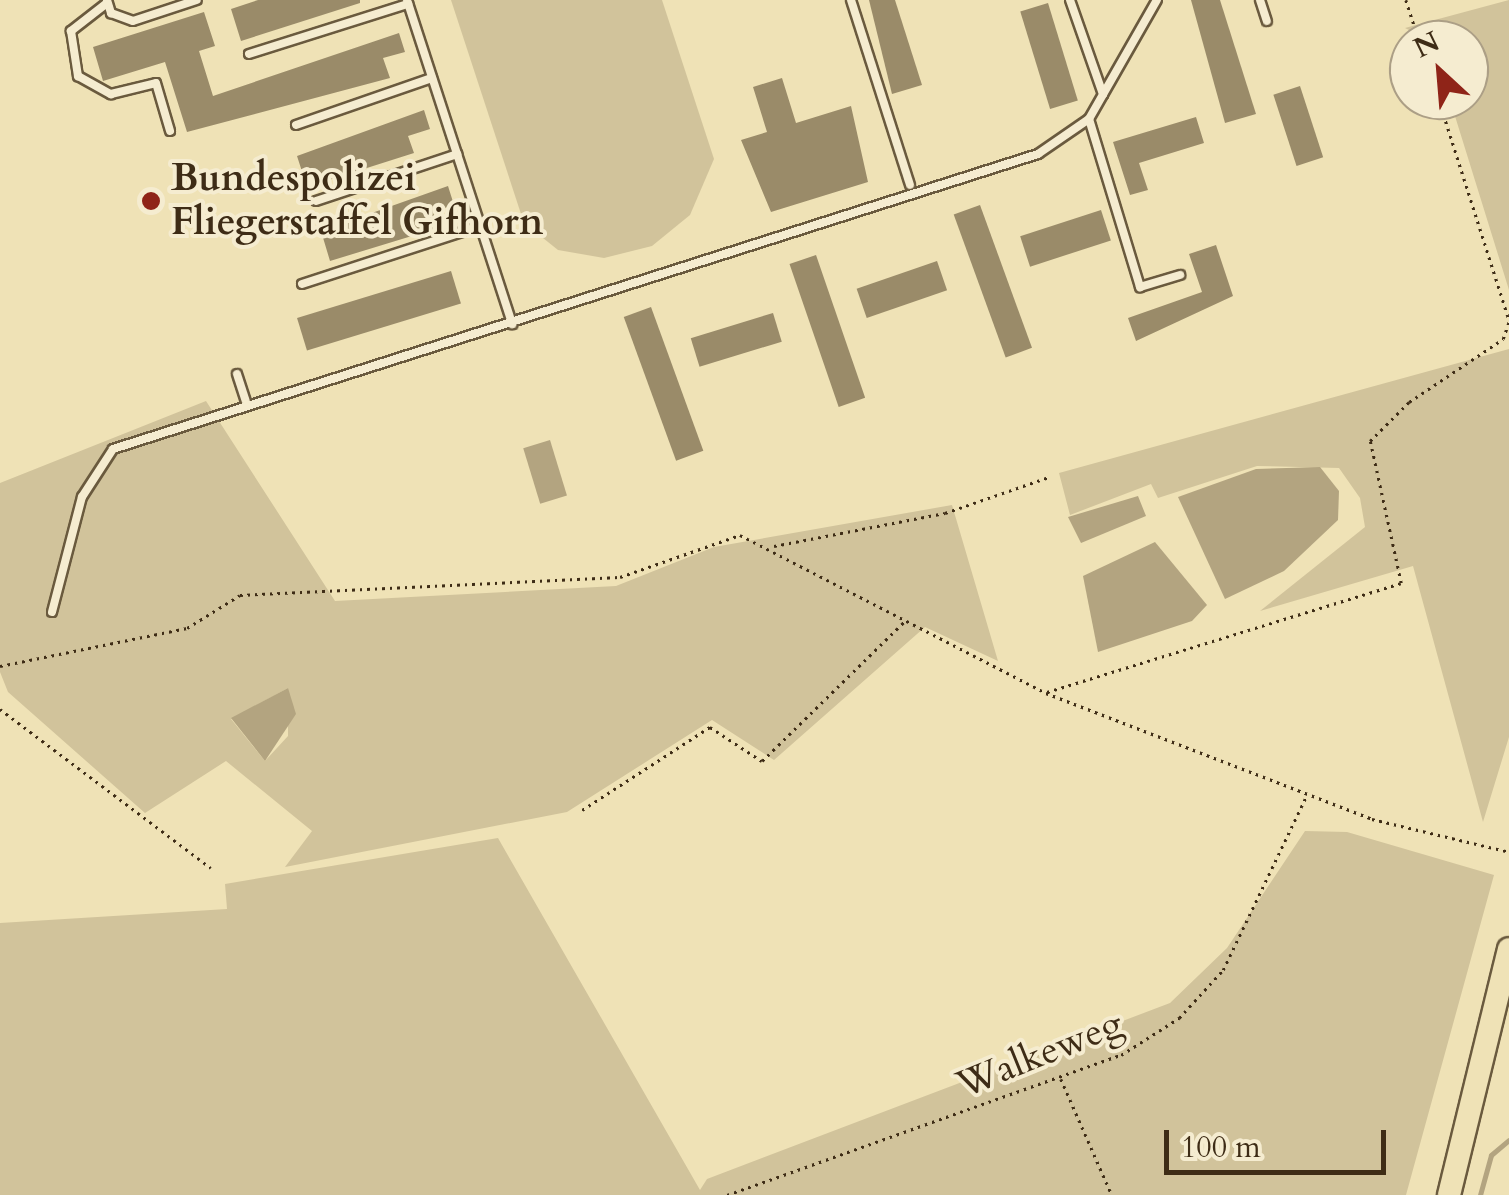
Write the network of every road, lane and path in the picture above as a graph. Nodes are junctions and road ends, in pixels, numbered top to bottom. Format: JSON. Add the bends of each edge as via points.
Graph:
{"nodes":[{"id":1,"x":197,"y":0,"type":"edge"},
{"id":2,"x":852,"y":0,"type":"edge"},
{"id":3,"x":1070,"y":0,"type":"edge"},
{"id":4,"x":1157,"y":0,"type":"edge"},
{"id":5,"x":1260,"y":0,"type":"edge"},
{"id":6,"x":107,"y":2,"type":"edge"},
{"id":7,"x":408,"y":2,"type":"edge"},
{"id":8,"x":1267,"y":22,"type":"dead end"},
{"id":9,"x":248,"y":54,"type":"dead end"},
{"id":10,"x":432,"y":78,"type":"junction"},
{"id":11,"x":1103,"y":94,"type":"junction"},
{"id":12,"x":1089,"y":119,"type":"junction"},
{"id":13,"x":1445,"y":120,"type":"edge"},
{"id":14,"x":296,"y":126,"type":"dead end"},
{"id":15,"x":170,"y":131,"type":"dead end"},
{"id":16,"x":457,"y":154,"type":"junction"},
{"id":17,"x":910,"y":185,"type":"dead end"},
{"id":18,"x":316,"y":202,"type":"dead end"},
{"id":19,"x":480,"y":226,"type":"junction"},
{"id":20,"x":1180,"y":276,"type":"dead end"},
{"id":21,"x":302,"y":284,"type":"dead end"},
{"id":22,"x":1509,"y":321,"type":"edge"},
{"id":23,"x":512,"y":324,"type":"junction"},
{"id":24,"x":237,"y":374,"type":"dead end"},
{"id":25,"x":246,"y":401,"type":"junction"},
{"id":26,"x":1049,"y":477,"type":"dead end"},
{"id":27,"x":772,"y":546,"type":"junction"},
{"id":28,"x":52,"y":612,"type":"dead end"},
{"id":29,"x":906,"y":620,"type":"junction"},
{"id":30,"x":0,"y":666,"type":"edge"},
{"id":31,"x":1046,"y":692,"type":"junction"},
{"id":32,"x":0,"y":708,"type":"edge"},
{"id":33,"x":1307,"y":795,"type":"junction"},
{"id":34,"x":582,"y":810,"type":"dead end"},
{"id":35,"x":1509,"y":852,"type":"edge"},
{"id":36,"x":211,"y":868,"type":"dead end"},
{"id":37,"x":1509,"y":949,"type":"edge"},
{"id":38,"x":1060,"y":1078,"type":"junction"},
{"id":39,"x":727,"y":1195,"type":"edge"},
{"id":40,"x":1112,"y":1195,"type":"edge"},
{"id":41,"x":1449,"y":1195,"type":"edge"}],
"edges":[{"from":1,"to":6,"type":"lane","via":[[133,22]]},
{"from":2,"to":17,"type":"lane"},
{"from":3,"to":11,"type":"lane"},
{"from":4,"to":11,"type":"lane"},
{"from":5,"to":8,"type":"lane"},
{"from":6,"to":15,"type":"lane","via":[[71,30],[78,76],[111,94],[156,84]]},
{"from":7,"to":9,"type":"lane"},
{"from":7,"to":10,"type":"lane"},
{"from":10,"to":14,"type":"lane"},
{"from":10,"to":16,"type":"lane"},
{"from":11,"to":12,"type":"lane"},
{"from":12,"to":20,"type":"lane","via":[[1140,287]]},
{"from":12,"to":23,"type":"lane","via":[[1038,154]]},
{"from":13,"to":22,"type":"path"},
{"from":16,"to":18,"type":"lane"},
{"from":16,"to":19,"type":"lane"},
{"from":19,"to":21,"type":"lane"},
{"from":19,"to":23,"type":"lane"},
{"from":22,"to":31,"type":"path","via":[[1503,340],[1409,402],[1370,441],[1400,583]]},
{"from":23,"to":25,"type":"lane","via":[[248,408]]},
{"from":24,"to":25,"type":"lane"},
{"from":25,"to":28,"type":"lane","via":[[131,440],[99,464]]},
{"from":26,"to":27,"type":"path","via":[[945,513]]},
{"from":27,"to":29,"type":"path"},
{"from":27,"to":30,"type":"path","via":[[740,536],[620,577],[240,596],[187,628]]},
{"from":29,"to":31,"type":"path"},
{"from":29,"to":34,"type":"path","via":[[762,762],[710,727]]},
{"from":31,"to":33,"type":"path"},
{"from":32,"to":36,"type":"path"},
{"from":33,"to":35,"type":"path"},
{"from":33,"to":38,"type":"path","name":"Walkeweg","via":[[1222,970],[1179,1018],[1121,1055]]},
{"from":37,"to":41,"type":"main road"},
{"from":38,"to":39,"type":"path","name":"Walkeweg"},
{"from":38,"to":40,"type":"path"}]}
